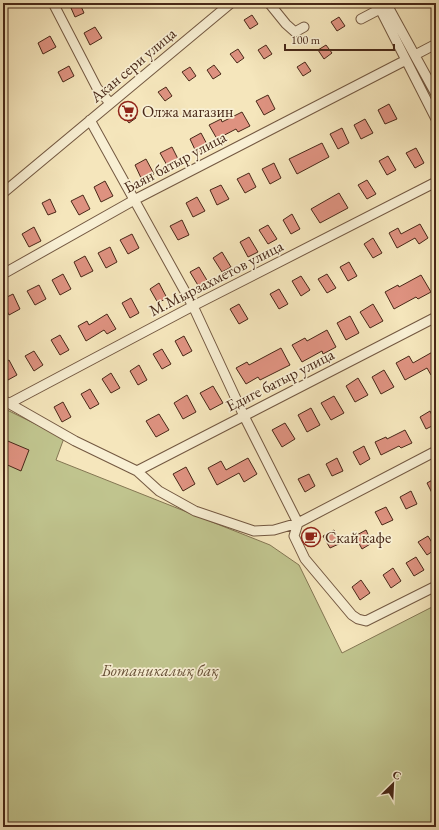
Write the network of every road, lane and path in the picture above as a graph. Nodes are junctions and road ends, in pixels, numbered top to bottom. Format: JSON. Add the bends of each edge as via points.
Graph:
{"nodes":[{"id":1,"x":53,"y":3,"type":"edge"},
{"id":2,"x":231,"y":3,"type":"edge"},
{"id":3,"x":269,"y":3,"type":"edge"},
{"id":4,"x":381,"y":5,"type":"edge"},
{"id":5,"x":361,"y":19,"type":"dead end"},
{"id":6,"x":304,"y":26,"type":"dead end"},
{"id":7,"x":436,"y":44,"type":"edge"},
{"id":8,"x":415,"y":55,"type":"junction"},
{"id":9,"x":406,"y":60,"type":"junction"},
{"id":10,"x":436,"y":94,"type":"edge"},
{"id":11,"x":110,"y":103,"type":"junction"},
{"id":12,"x":436,"y":119,"type":"edge"},
{"id":13,"x":90,"y":120,"type":"junction"},
{"id":14,"x":3,"y":180,"type":"edge"},
{"id":15,"x":436,"y":182,"type":"edge"},
{"id":16,"x":5,"y":191,"type":"edge"},
{"id":17,"x":136,"y":199,"type":"junction"},
{"id":18,"x":3,"y":274,"type":"edge"},
{"id":19,"x":193,"y":306,"type":"junction"},
{"id":20,"x":436,"y":317,"type":"edge"},
{"id":21,"x":6,"y":402,"type":"edge"},
{"id":22,"x":244,"y":416,"type":"junction"},
{"id":23,"x":436,"y":451,"type":"edge"},
{"id":24,"x":137,"y":471,"type":"junction"},
{"id":25,"x":298,"y":523,"type":"junction"},
{"id":26,"x":436,"y":586,"type":"edge"}],
"edges":[{"from":1,"to":11,"type":"street","via":[[97,88]]},
{"from":2,"to":11,"type":"street","name":"Акан сери улица"},
{"from":3,"to":6,"type":"street","via":[[295,32]]},
{"from":4,"to":5,"type":"street"},
{"from":4,"to":8,"type":"street"},
{"from":4,"to":9,"type":"street"},
{"from":7,"to":8,"type":"street"},
{"from":8,"to":10,"type":"street"},
{"from":9,"to":12,"type":"street"},
{"from":9,"to":17,"type":"street","name":"Баян батыр улица"},
{"from":11,"to":13,"type":"street","name":"Акан сери улица"},
{"from":13,"to":16,"type":"street","name":"Акан сери улица"},
{"from":13,"to":17,"type":"street"},
{"from":14,"to":16,"type":"street"},
{"from":15,"to":19,"type":"street","name":"М.Мырзахметов улица"},
{"from":17,"to":18,"type":"street","name":"Баян батыр улица"},
{"from":17,"to":19,"type":"street"},
{"from":19,"to":21,"type":"street","name":"М.Мырзахметов улица"},
{"from":19,"to":22,"type":"street"},
{"from":20,"to":22,"type":"street","name":"Едиге батыр улица"},
{"from":21,"to":24,"type":"street","via":[[75,441]]},
{"from":22,"to":24,"type":"street","name":"Едиге батыр улица"},
{"from":22,"to":25,"type":"street"},
{"from":23,"to":25,"type":"street"},
{"from":24,"to":25,"type":"street","via":[[159,491],[195,511],[254,531],[274,530]]},
{"from":25,"to":26,"type":"street","via":[[294,536],[305,559],[358,619],[366,621]]}]}
